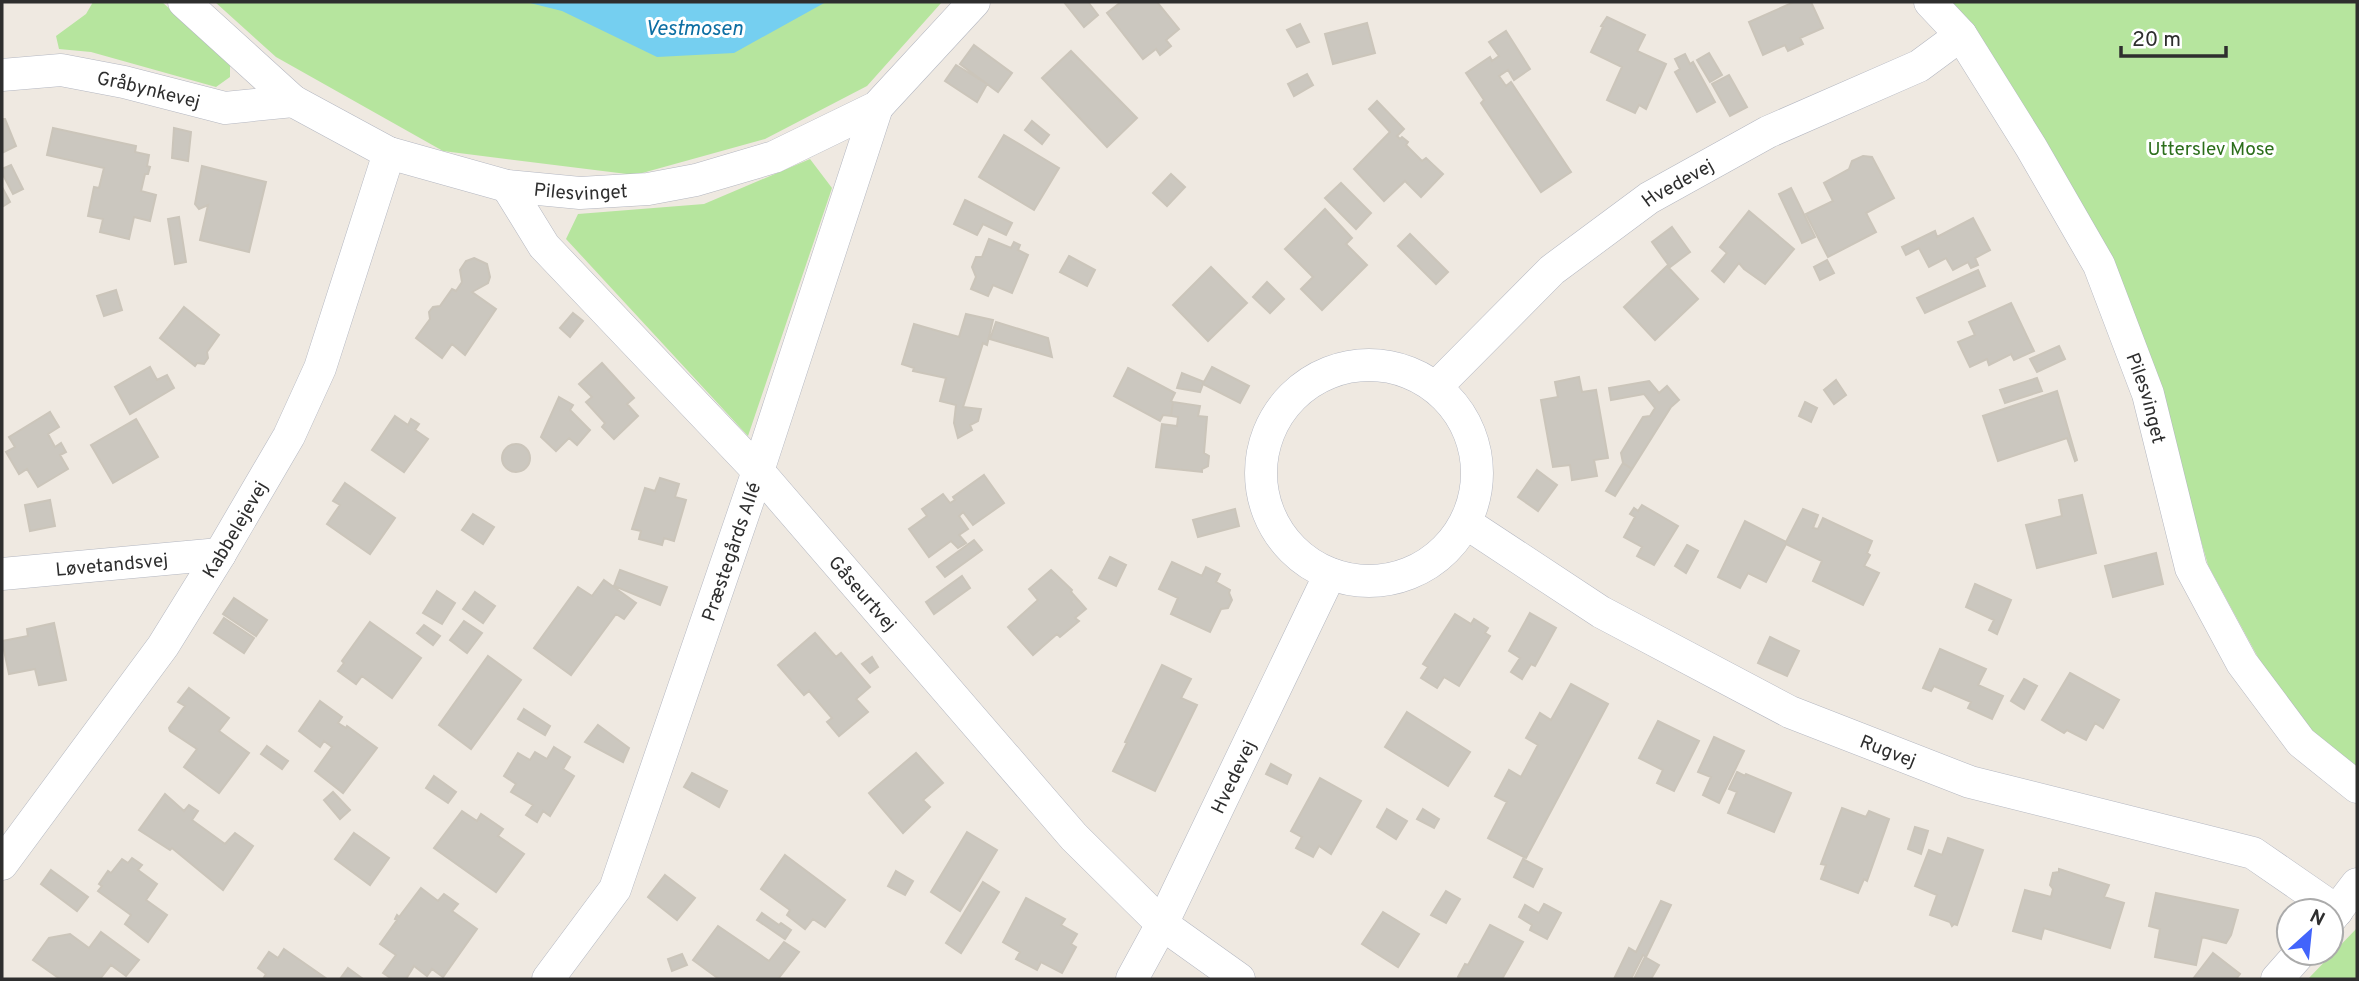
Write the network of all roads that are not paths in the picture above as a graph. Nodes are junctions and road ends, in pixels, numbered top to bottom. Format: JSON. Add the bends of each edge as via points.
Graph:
{"nodes":[{"id":1,"x":184,"y":2,"type":"edge"},
{"id":2,"x":974,"y":2,"type":"edge"},
{"id":3,"x":1930,"y":2,"type":"edge"},
{"id":4,"x":1961,"y":35,"type":"junction"},
{"id":5,"x":2,"y":75,"type":"edge"},
{"id":6,"x":293,"y":101,"type":"junction"},
{"id":7,"x":877,"y":107,"type":"junction"},
{"id":8,"x":389,"y":153,"type":"junction"},
{"id":9,"x":508,"y":186,"type":"junction"},
{"id":10,"x":1436,"y":387,"type":"junction"},
{"id":11,"x":758,"y":471,"type":"junction"},
{"id":12,"x":1466,"y":523,"type":"junction"},
{"id":13,"x":220,"y":554,"type":"junction"},
{"id":14,"x":2,"y":574,"type":"edge"},
{"id":15,"x":1330,"y":574,"type":"junction"},
{"id":16,"x":2357,"y":787,"type":"edge"},
{"id":17,"x":2,"y":864,"type":"edge"},
{"id":18,"x":2357,"y":884,"type":"edge"},
{"id":19,"x":2311,"y":897,"type":"edge"},
{"id":20,"x":2345,"y":900,"type":"edge"},
{"id":21,"x":1162,"y":924,"type":"junction"},
{"id":22,"x":548,"y":979,"type":"edge"},
{"id":23,"x":1132,"y":979,"type":"edge"},
{"id":24,"x":1239,"y":979,"type":"edge"}],
"edges":[{"from":1,"to":6,"type":"street","name":"Pilesvinget"},
{"from":2,"to":7,"type":"street","name":"Pilesvinget"},
{"from":3,"to":4,"type":"street","name":"Pilesvinget"},
{"from":4,"to":10,"type":"street","name":"Hvedevej","via":[[1919,66],[1768,132],[1649,198],[1552,270]]},
{"from":4,"to":16,"type":"street","name":"Pilesvinget","via":[[2099,265],[2148,394],[2191,568],[2242,663],[2301,742]]},
{"from":5,"to":6,"type":"street","name":"Gråbynkevej","via":[[61,70],[225,108]]},
{"from":6,"to":8,"type":"street","name":"Pilesvinget"},
{"from":7,"to":9,"type":"street","name":"Pilesvinget","via":[[774,157],[696,180],[648,189],[580,193]]},
{"from":7,"to":11,"type":"street","name":"Præstegårds Allé"},
{"from":8,"to":9,"type":"street","name":"Pilesvinget"},
{"from":8,"to":13,"type":"street","name":"Kabbelejevej","via":[[320,368],[289,436]]},
{"from":9,"to":11,"type":"street","name":"Gåseurtvej","via":[[544,246]]},
{"from":10,"to":12,"type":"street","via":[[1461,415],[1475,450],[1477,488]]},
{"from":10,"to":15,"type":"street","via":[[1400,368],[1358,364],[1319,376],[1286,402],[1266,438],[1260,479],[1270,519],[1295,552]]},
{"from":11,"to":21,"type":"street","name":"Gåseurtvej","via":[[1074,836]]},
{"from":11,"to":22,"type":"street","name":"Præstegårds Allé","via":[[615,889]]},
{"from":12,"to":15,"type":"street","via":[[1441,554],[1408,575],[1369,581]]},
{"from":12,"to":19,"type":"street","name":"Rugvej","via":[[1601,612],[1790,712],[1970,782],[2253,853]]},
{"from":13,"to":14,"type":"street","name":"Løvetandsvej"},
{"from":13,"to":17,"type":"street","name":"Kabbelejevej","via":[[163,646]]},
{"from":15,"to":21,"type":"street","name":"Hvedevej"},
{"from":18,"to":20,"type":"street"},
{"from":21,"to":23,"type":"street","name":"Hvedevej"},
{"from":21,"to":24,"type":"street","name":"Gåseurtvej"}]}
